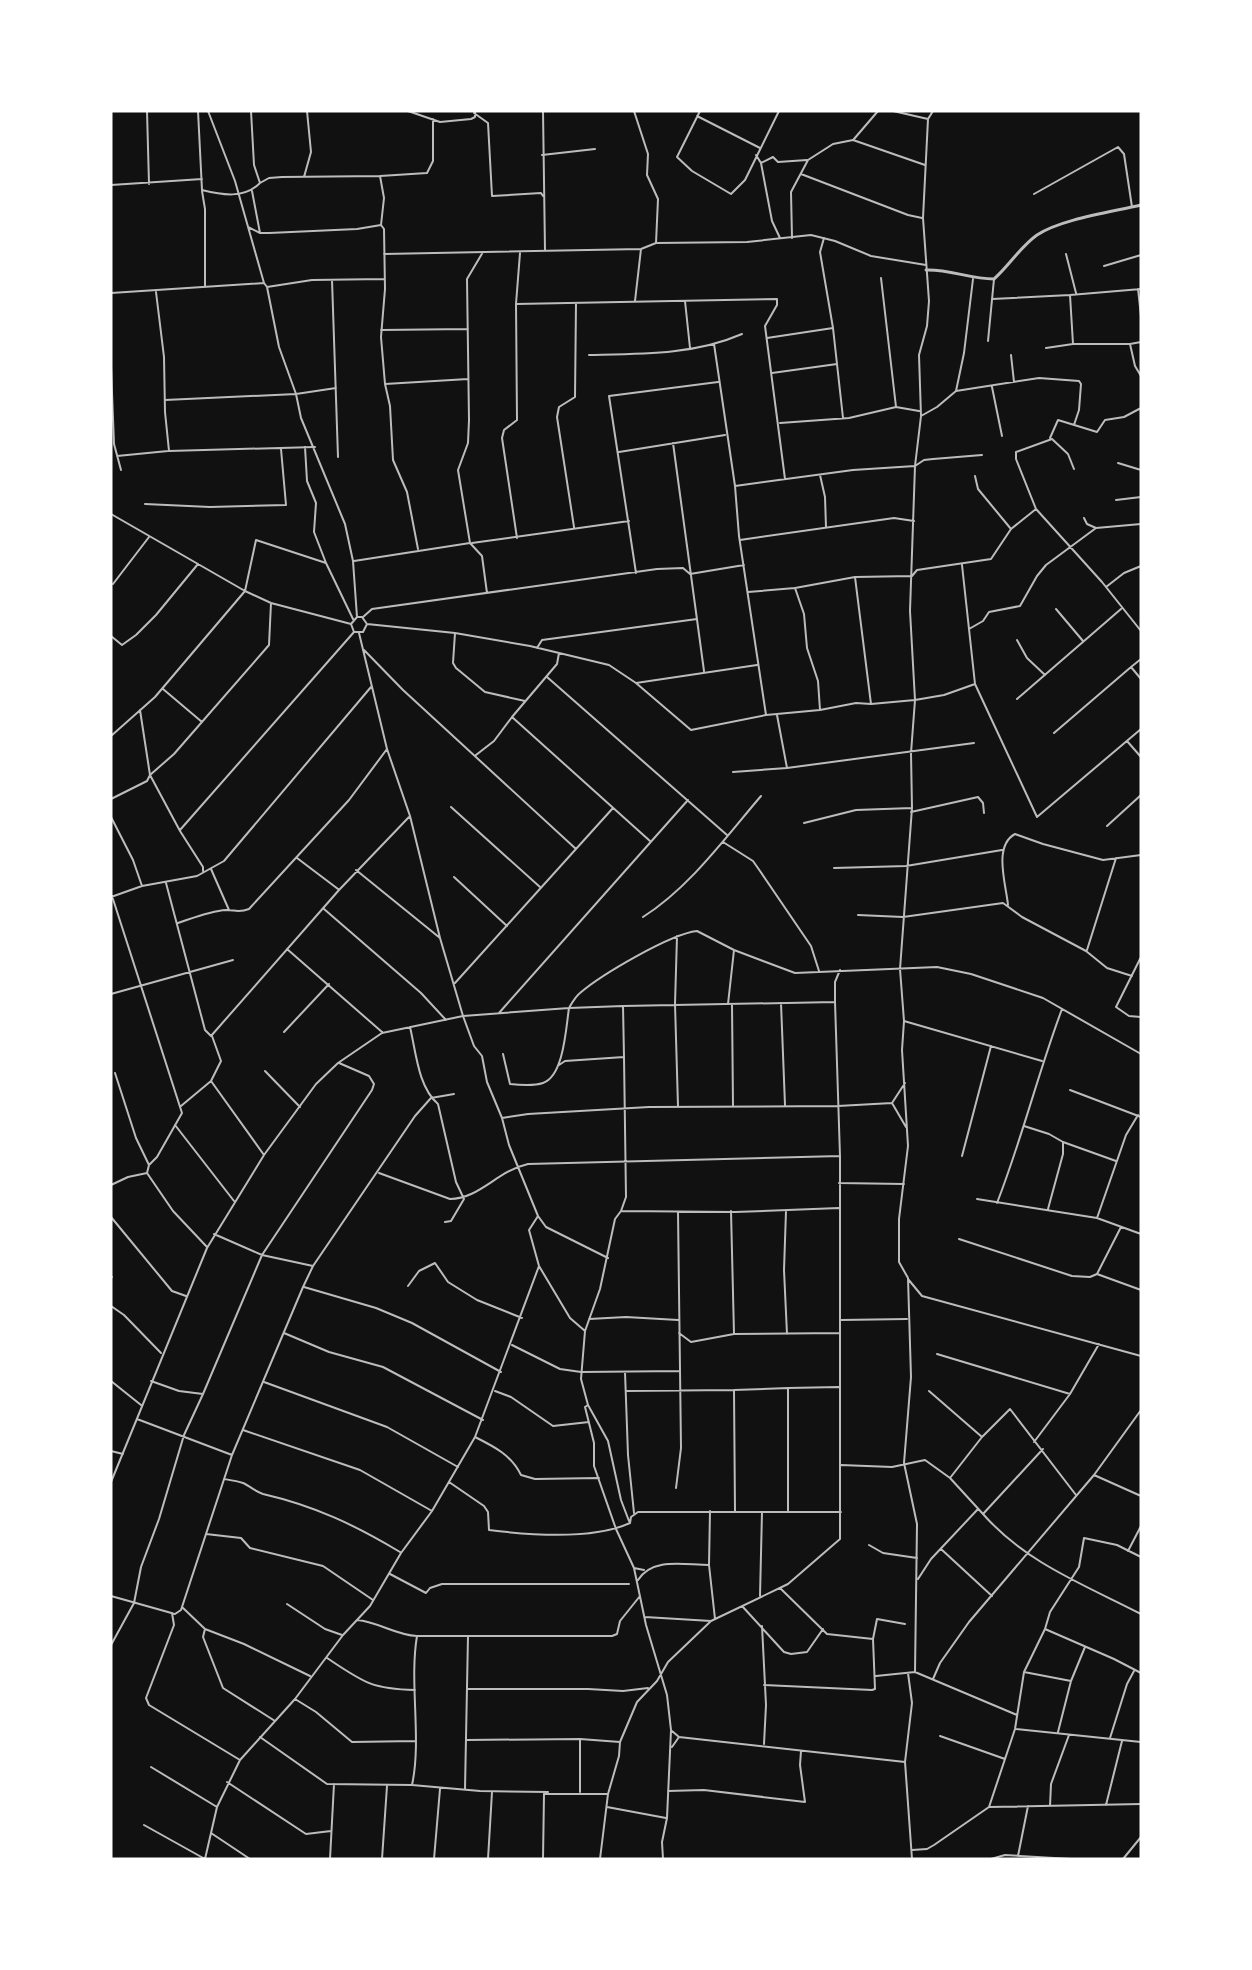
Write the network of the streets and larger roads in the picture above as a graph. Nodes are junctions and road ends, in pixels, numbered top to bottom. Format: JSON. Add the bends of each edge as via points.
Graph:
{"nodes":[{"id":1,"x":147,"y":111,"type":"edge"},
{"id":2,"x":198,"y":111,"type":"edge"},
{"id":3,"x":208,"y":111,"type":"edge"},
{"id":4,"x":251,"y":111,"type":"edge"},
{"id":5,"x":307,"y":111,"type":"edge"},
{"id":6,"x":408,"y":111,"type":"edge"},
{"id":7,"x":543,"y":111,"type":"edge"},
{"id":8,"x":634,"y":111,"type":"edge"},
{"id":9,"x":700,"y":111,"type":"edge"},
{"id":10,"x":779,"y":111,"type":"edge"},
{"id":11,"x":878,"y":111,"type":"edge"},
{"id":12,"x":893,"y":111,"type":"edge"},
{"id":13,"x":933,"y":111,"type":"edge"},
{"id":14,"x":474,"y":112,"type":"edge"},
{"id":15,"x":697,"y":116,"type":"junction"},
{"id":16,"x":433,"y":119,"type":"junction"},
{"id":17,"x":928,"y":119,"type":"junction"},
{"id":18,"x":854,"y":140,"type":"junction"},
{"id":19,"x":760,"y":148,"type":"junction"},
{"id":20,"x":595,"y":149,"type":"dead end"},
{"id":21,"x":542,"y":155,"type":"junction"},
{"id":22,"x":756,"y":155,"type":"junction"},
{"id":23,"x":808,"y":160,"type":"junction"},
{"id":24,"x":761,"y":163,"type":"junction"},
{"id":25,"x":926,"y":165,"type":"junction"},
{"id":26,"x":801,"y":174,"type":"junction"},
{"id":27,"x":380,"y":176,"type":"junction"},
{"id":28,"x":304,"y":177,"type":"junction"},
{"id":29,"x":202,"y":179,"type":"junction"},
{"id":30,"x":260,"y":183,"type":"junction"},
{"id":31,"x":149,"y":184,"type":"junction"},
{"id":32,"x":111,"y":185,"type":"edge"},
{"id":33,"x":202,"y":190,"type":"junction"},
{"id":34,"x":252,"y":191,"type":"junction"},
{"id":35,"x":237,"y":194,"type":"junction"},
{"id":36,"x":1034,"y":194,"type":"dead end"},
{"id":37,"x":543,"y":196,"type":"junction"},
{"id":38,"x":1141,"y":205,"type":"edge"},
{"id":39,"x":1132,"y":207,"type":"junction"},
{"id":40,"x":923,"y":218,"type":"junction"},
{"id":41,"x":381,"y":225,"type":"junction"},
{"id":42,"x":248,"y":227,"type":"junction"},
{"id":43,"x":260,"y":233,"type":"junction"},
{"id":44,"x":792,"y":238,"type":"junction"},
{"id":45,"x":824,"y":238,"type":"junction"},
{"id":46,"x":780,"y":240,"type":"junction"},
{"id":47,"x":656,"y":243,"type":"junction"},
{"id":48,"x":641,"y":249,"type":"junction"},
{"id":49,"x":545,"y":251,"type":"junction"},
{"id":50,"x":483,"y":252,"type":"junction"},
{"id":51,"x":520,"y":253,"type":"junction"},
{"id":52,"x":384,"y":254,"type":"junction"},
{"id":53,"x":1066,"y":254,"type":"dead end"},
{"id":54,"x":1141,"y":255,"type":"edge"},
{"id":55,"x":926,"y":265,"type":"junction"},
{"id":56,"x":1104,"y":266,"type":"dead end"},
{"id":57,"x":926,"y":270,"type":"junction"},
{"id":58,"x":881,"y":278,"type":"dead end"},
{"id":59,"x":385,"y":279,"type":"junction"},
{"id":60,"x":973,"y":279,"type":"junction"},
{"id":61,"x":994,"y":279,"type":"junction"},
{"id":62,"x":332,"y":280,"type":"junction"},
{"id":63,"x":264,"y":283,"type":"junction"},
{"id":64,"x":205,"y":287,"type":"junction"},
{"id":65,"x":267,"y":287,"type":"junction"},
{"id":66,"x":1139,"y":289,"type":"edge"},
{"id":67,"x":156,"y":292,"type":"junction"},
{"id":68,"x":111,"y":293,"type":"edge"},
{"id":69,"x":1076,"y":293,"type":"junction"},
{"id":70,"x":1070,"y":295,"type":"junction"},
{"id":71,"x":992,"y":299,"type":"junction"},
{"id":72,"x":635,"y":302,"type":"junction"},
{"id":73,"x":685,"y":302,"type":"junction"},
{"id":74,"x":576,"y":303,"type":"junction"},
{"id":75,"x":516,"y":304,"type":"junction"},
{"id":76,"x":1141,"y":316,"type":"edge"},
{"id":77,"x":468,"y":328,"type":"junction"},
{"id":78,"x":833,"y":328,"type":"junction"},
{"id":79,"x":381,"y":330,"type":"junction"},
{"id":80,"x":742,"y":334,"type":"dead end"},
{"id":81,"x":767,"y":338,"type":"junction"},
{"id":82,"x":988,"y":341,"type":"dead end"},
{"id":83,"x":1141,"y":342,"type":"edge"},
{"id":84,"x":714,"y":344,"type":"junction"},
{"id":85,"x":1073,"y":344,"type":"junction"},
{"id":86,"x":1130,"y":344,"type":"junction"},
{"id":87,"x":690,"y":348,"type":"junction"},
{"id":88,"x":1046,"y":348,"type":"dead end"},
{"id":89,"x":589,"y":355,"type":"dead end"},
{"id":90,"x":1011,"y":355,"type":"dead end"},
{"id":91,"x":837,"y":364,"type":"junction"},
{"id":92,"x":111,"y":367,"type":"edge"},
{"id":93,"x":772,"y":373,"type":"junction"},
{"id":94,"x":1141,"y":376,"type":"edge"},
{"id":95,"x":468,"y":379,"type":"junction"},
{"id":96,"x":718,"y":382,"type":"junction"},
{"id":97,"x":1014,"y":382,"type":"junction"},
{"id":98,"x":385,"y":384,"type":"junction"},
{"id":99,"x":993,"y":387,"type":"junction"},
{"id":100,"x":336,"y":388,"type":"junction"},
{"id":101,"x":956,"y":391,"type":"junction"},
{"id":102,"x":296,"y":394,"type":"junction"},
{"id":103,"x":165,"y":400,"type":"junction"},
{"id":104,"x":896,"y":407,"type":"junction"},
{"id":105,"x":1141,"y":408,"type":"edge"},
{"id":106,"x":919,"y":411,"type":"junction"},
{"id":107,"x":921,"y":416,"type":"junction"},
{"id":108,"x":843,"y":418,"type":"junction"},
{"id":109,"x":779,"y":423,"type":"junction"},
{"id":110,"x":1074,"y":425,"type":"junction"},
{"id":111,"x":726,"y":435,"type":"junction"},
{"id":112,"x":1002,"y":436,"type":"dead end"},
{"id":113,"x":1050,"y":439,"type":"junction"},
{"id":114,"x":673,"y":443,"type":"junction"},
{"id":115,"x":305,"y":447,"type":"junction"},
{"id":116,"x":315,"y":447,"type":"junction"},
{"id":117,"x":281,"y":449,"type":"junction"},
{"id":118,"x":169,"y":450,"type":"junction"},
{"id":119,"x":619,"y":452,"type":"junction"},
{"id":120,"x":982,"y":455,"type":"dead end"},
{"id":121,"x":117,"y":456,"type":"junction"},
{"id":122,"x":338,"y":457,"type":"dead end"},
{"id":123,"x":1118,"y":463,"type":"dead end"},
{"id":124,"x":915,"y":466,"type":"junction"},
{"id":125,"x":1074,"y":469,"type":"dead end"},
{"id":126,"x":121,"y":470,"type":"dead end"},
{"id":127,"x":1141,"y":470,"type":"edge"},
{"id":128,"x":820,"y":475,"type":"junction"},
{"id":129,"x":975,"y":476,"type":"dead end"},
{"id":130,"x":785,"y":479,"type":"junction"},
{"id":131,"x":735,"y":486,"type":"junction"},
{"id":132,"x":1141,"y":497,"type":"edge"},
{"id":133,"x":1116,"y":500,"type":"dead end"},
{"id":134,"x":145,"y":504,"type":"dead end"},
{"id":135,"x":1036,"y":509,"type":"junction"},
{"id":136,"x":111,"y":514,"type":"edge"},
{"id":137,"x":1084,"y":518,"type":"dead end"},
{"id":138,"x":628,"y":521,"type":"junction"},
{"id":139,"x":914,"y":521,"type":"junction"},
{"id":140,"x":1141,"y":524,"type":"edge"},
{"id":141,"x":574,"y":527,"type":"junction"},
{"id":142,"x":826,"y":527,"type":"junction"},
{"id":143,"x":1096,"y":528,"type":"junction"},
{"id":144,"x":1011,"y":529,"type":"junction"},
{"id":145,"x":150,"y":536,"type":"junction"},
{"id":146,"x":517,"y":538,"type":"junction"},
{"id":147,"x":740,"y":540,"type":"junction"},
{"id":148,"x":471,"y":543,"type":"junction"},
{"id":149,"x":1069,"y":547,"type":"junction"},
{"id":150,"x":418,"y":549,"type":"junction"},
{"id":151,"x":354,"y":561,"type":"junction"},
{"id":152,"x":326,"y":563,"type":"junction"},
{"id":153,"x":198,"y":564,"type":"junction"},
{"id":154,"x":744,"y":565,"type":"junction"},
{"id":155,"x":962,"y":565,"type":"junction"},
{"id":156,"x":1141,"y":566,"type":"edge"},
{"id":157,"x":636,"y":573,"type":"junction"},
{"id":158,"x":690,"y":574,"type":"junction"},
{"id":159,"x":912,"y":576,"type":"junction"},
{"id":160,"x":855,"y":577,"type":"junction"},
{"id":161,"x":113,"y":584,"type":"dead end"},
{"id":162,"x":1106,"y":587,"type":"junction"},
{"id":163,"x":795,"y":588,"type":"junction"},
{"id":164,"x":245,"y":591,"type":"junction"},
{"id":165,"x":748,"y":592,"type":"junction"},
{"id":166,"x":487,"y":593,"type":"junction"},
{"id":167,"x":272,"y":603,"type":"junction"},
{"id":168,"x":1056,"y":609,"type":"dead end"},
{"id":169,"x":1121,"y":609,"type":"junction"},
{"id":170,"x":357,"y":617,"type":"junction"},
{"id":171,"x":362,"y":617,"type":"junction"},
{"id":172,"x":353,"y":619,"type":"junction"},
{"id":173,"x":696,"y":619,"type":"junction"},
{"id":174,"x":351,"y":624,"type":"junction"},
{"id":175,"x":367,"y":624,"type":"junction"},
{"id":176,"x":969,"y":629,"type":"junction"},
{"id":177,"x":1141,"y":631,"type":"edge"},
{"id":178,"x":354,"y":632,"type":"junction"},
{"id":179,"x":359,"y":633,"type":"junction"},
{"id":180,"x":455,"y":633,"type":"junction"},
{"id":181,"x":111,"y":636,"type":"edge"},
{"id":182,"x":1017,"y":640,"type":"dead end"},
{"id":183,"x":1083,"y":641,"type":"junction"},
{"id":184,"x":362,"y":648,"type":"junction"},
{"id":185,"x":537,"y":648,"type":"junction"},
{"id":186,"x":559,"y":652,"type":"junction"},
{"id":187,"x":1141,"y":659,"type":"edge"},
{"id":188,"x":757,"y":665,"type":"junction"},
{"id":189,"x":1131,"y":667,"type":"junction"},
{"id":190,"x":704,"y":671,"type":"junction"},
{"id":191,"x":1045,"y":675,"type":"junction"},
{"id":192,"x":546,"y":677,"type":"junction"},
{"id":193,"x":1141,"y":679,"type":"edge"},
{"id":194,"x":636,"y":683,"type":"junction"},
{"id":195,"x":975,"y":684,"type":"junction"},
{"id":196,"x":371,"y":687,"type":"junction"},
{"id":197,"x":162,"y":688,"type":"junction"},
{"id":198,"x":1017,"y":699,"type":"dead end"},
{"id":199,"x":915,"y":700,"type":"junction"},
{"id":200,"x":525,"y":701,"type":"junction"},
{"id":201,"x":871,"y":704,"type":"junction"},
{"id":202,"x":140,"y":710,"type":"junction"},
{"id":203,"x":820,"y":710,"type":"junction"},
{"id":204,"x":766,"y":715,"type":"junction"},
{"id":205,"x":777,"y":715,"type":"junction"},
{"id":206,"x":512,"y":717,"type":"junction"},
{"id":207,"x":202,"y":722,"type":"junction"},
{"id":208,"x":1141,"y":729,"type":"edge"},
{"id":209,"x":1054,"y":733,"type":"dead end"},
{"id":210,"x":111,"y":736,"type":"edge"},
{"id":211,"x":1127,"y":741,"type":"junction"},
{"id":212,"x":974,"y":743,"type":"dead end"},
{"id":213,"x":387,"y":749,"type":"junction"},
{"id":214,"x":911,"y":753,"type":"junction"},
{"id":215,"x":476,"y":755,"type":"junction"},
{"id":216,"x":1141,"y":757,"type":"edge"},
{"id":217,"x":787,"y":768,"type":"junction"},
{"id":218,"x":733,"y":772,"type":"dead end"},
{"id":219,"x":150,"y":775,"type":"junction"},
{"id":220,"x":1141,"y":795,"type":"edge"},
{"id":221,"x":761,"y":796,"type":"dead end"},
{"id":222,"x":111,"y":799,"type":"edge"},
{"id":223,"x":688,"y":800,"type":"junction"},
{"id":224,"x":451,"y":807,"type":"dead end"},
{"id":225,"x":613,"y":808,"type":"junction"},
{"id":226,"x":912,"y":808,"type":"junction"},
{"id":227,"x":911,"y":812,"type":"junction"},
{"id":228,"x":984,"y":813,"type":"dead end"},
{"id":229,"x":410,"y":816,"type":"junction"},
{"id":230,"x":111,"y":817,"type":"edge"},
{"id":231,"x":804,"y":823,"type":"dead end"},
{"id":232,"x":1107,"y":826,"type":"dead end"},
{"id":233,"x":180,"y":831,"type":"junction"},
{"id":234,"x":727,"y":835,"type":"junction"},
{"id":235,"x":650,"y":841,"type":"junction"},
{"id":236,"x":723,"y":841,"type":"junction"},
{"id":237,"x":576,"y":849,"type":"junction"},
{"id":238,"x":1002,"y":850,"type":"junction"},
{"id":239,"x":1141,"y":855,"type":"edge"},
{"id":240,"x":297,"y":858,"type":"junction"},
{"id":241,"x":1116,"y":858,"type":"junction"},
{"id":242,"x":906,"y":866,"type":"junction"},
{"id":243,"x":210,"y":868,"type":"junction"},
{"id":244,"x":834,"y":868,"type":"dead end"},
{"id":245,"x":356,"y":870,"type":"junction"},
{"id":246,"x":203,"y":871,"type":"junction"},
{"id":247,"x":454,"y":877,"type":"dead end"},
{"id":248,"x":166,"y":883,"type":"junction"},
{"id":249,"x":142,"y":886,"type":"junction"},
{"id":250,"x":540,"y":887,"type":"junction"},
{"id":251,"x":339,"y":890,"type":"junction"},
{"id":252,"x":112,"y":896,"type":"edge"},
{"id":253,"x":1008,"y":906,"type":"junction"},
{"id":254,"x":324,"y":908,"type":"junction"},
{"id":255,"x":229,"y":910,"type":"junction"},
{"id":256,"x":858,"y":915,"type":"dead end"},
{"id":257,"x":643,"y":917,"type":"dead end"},
{"id":258,"x":903,"y":917,"type":"junction"},
{"id":259,"x":178,"y":923,"type":"junction"},
{"id":260,"x":507,"y":926,"type":"junction"},
{"id":261,"x":677,"y":936,"type":"junction"},
{"id":262,"x":440,"y":938,"type":"junction"},
{"id":263,"x":287,"y":949,"type":"junction"},
{"id":264,"x":734,"y":950,"type":"junction"},
{"id":265,"x":1086,"y":951,"type":"junction"},
{"id":266,"x":1141,"y":957,"type":"edge"},
{"id":267,"x":233,"y":960,"type":"dead end"},
{"id":268,"x":900,"y":969,"type":"junction"},
{"id":269,"x":840,"y":970,"type":"junction"},
{"id":270,"x":819,"y":971,"type":"junction"},
{"id":271,"x":192,"y":973,"type":"junction"},
{"id":272,"x":1141,"y":973,"type":"edge"},
{"id":273,"x":1133,"y":975,"type":"junction"},
{"id":274,"x":455,"y":983,"type":"junction"},
{"id":275,"x":329,"y":984,"type":"junction"},
{"id":276,"x":141,"y":986,"type":"junction"},
{"id":277,"x":111,"y":994,"type":"edge"},
{"id":278,"x":835,"y":1002,"type":"junction"},
{"id":279,"x":782,"y":1003,"type":"junction"},
{"id":280,"x":675,"y":1004,"type":"junction"},
{"id":281,"x":730,"y":1004,"type":"junction"},
{"id":282,"x":623,"y":1006,"type":"junction"},
{"id":283,"x":569,"y":1008,"type":"junction"},
{"id":284,"x":1062,"y":1009,"type":"junction"},
{"id":285,"x":499,"y":1013,"type":"junction"},
{"id":286,"x":463,"y":1016,"type":"junction"},
{"id":287,"x":1141,"y":1017,"type":"edge"},
{"id":288,"x":446,"y":1020,"type":"junction"},
{"id":289,"x":904,"y":1021,"type":"junction"},
{"id":290,"x":410,"y":1028,"type":"junction"},
{"id":291,"x":284,"y":1032,"type":"dead end"},
{"id":292,"x":382,"y":1033,"type":"junction"},
{"id":293,"x":211,"y":1036,"type":"junction"},
{"id":294,"x":991,"y":1046,"type":"junction"},
{"id":295,"x":503,"y":1053,"type":"dead end"},
{"id":296,"x":1141,"y":1054,"type":"edge"},
{"id":297,"x":624,"y":1057,"type":"junction"},
{"id":298,"x":1042,"y":1061,"type":"junction"},
{"id":299,"x":338,"y":1063,"type":"junction"},
{"id":300,"x":559,"y":1065,"type":"junction"},
{"id":301,"x":266,"y":1071,"type":"dead end"},
{"id":302,"x":115,"y":1073,"type":"dead end"},
{"id":303,"x":211,"y":1081,"type":"junction"},
{"id":304,"x":905,"y":1083,"type":"junction"},
{"id":305,"x":1070,"y":1090,"type":"dead end"},
{"id":306,"x":454,"y":1094,"type":"dead end"},
{"id":307,"x":431,"y":1098,"type":"junction"},
{"id":308,"x":892,"y":1103,"type":"junction"},
{"id":309,"x":785,"y":1105,"type":"junction"},
{"id":310,"x":181,"y":1106,"type":"junction"},
{"id":311,"x":678,"y":1106,"type":"junction"},
{"id":312,"x":733,"y":1106,"type":"junction"},
{"id":313,"x":838,"y":1106,"type":"junction"},
{"id":314,"x":300,"y":1107,"type":"junction"},
{"id":315,"x":624,"y":1109,"type":"junction"},
{"id":316,"x":1139,"y":1116,"type":"edge"},
{"id":317,"x":502,"y":1118,"type":"junction"},
{"id":318,"x":175,"y":1125,"type":"junction"},
{"id":319,"x":1024,"y":1126,"type":"junction"},
{"id":320,"x":907,"y":1130,"type":"junction"},
{"id":321,"x":1063,"y":1142,"type":"junction"},
{"id":322,"x":264,"y":1155,"type":"junction"},
{"id":323,"x":840,"y":1155,"type":"junction"},
{"id":324,"x":962,"y":1156,"type":"dead end"},
{"id":325,"x":1116,"y":1161,"type":"junction"},
{"id":326,"x":626,"y":1162,"type":"junction"},
{"id":327,"x":149,"y":1165,"type":"junction"},
{"id":328,"x":518,"y":1166,"type":"junction"},
{"id":329,"x":147,"y":1173,"type":"junction"},
{"id":330,"x":379,"y":1173,"type":"junction"},
{"id":331,"x":839,"y":1183,"type":"junction"},
{"id":332,"x":904,"y":1184,"type":"junction"},
{"id":333,"x":111,"y":1185,"type":"edge"},
{"id":334,"x":464,"y":1199,"type":"junction"},
{"id":335,"x":976,"y":1199,"type":"dead end"},
{"id":336,"x":234,"y":1201,"type":"junction"},
{"id":337,"x":997,"y":1203,"type":"junction"},
{"id":338,"x":839,"y":1208,"type":"junction"},
{"id":339,"x":1048,"y":1210,"type":"junction"},
{"id":340,"x":621,"y":1211,"type":"junction"},
{"id":341,"x":731,"y":1211,"type":"junction"},
{"id":342,"x":786,"y":1211,"type":"junction"},
{"id":343,"x":678,"y":1212,"type":"junction"},
{"id":344,"x":538,"y":1216,"type":"junction"},
{"id":345,"x":111,"y":1217,"type":"edge"},
{"id":346,"x":1096,"y":1218,"type":"junction"},
{"id":347,"x":445,"y":1222,"type":"dead end"},
{"id":348,"x":1121,"y":1227,"type":"junction"},
{"id":349,"x":214,"y":1234,"type":"junction"},
{"id":350,"x":1141,"y":1234,"type":"edge"},
{"id":351,"x":959,"y":1239,"type":"dead end"},
{"id":352,"x":207,"y":1248,"type":"junction"},
{"id":353,"x":262,"y":1255,"type":"junction"},
{"id":354,"x":608,"y":1258,"type":"junction"},
{"id":355,"x":314,"y":1266,"type":"junction"},
{"id":356,"x":539,"y":1266,"type":"junction"},
{"id":357,"x":1097,"y":1274,"type":"junction"},
{"id":358,"x":908,"y":1278,"type":"junction"},
{"id":359,"x":408,"y":1286,"type":"dead end"},
{"id":360,"x":303,"y":1287,"type":"junction"},
{"id":361,"x":1141,"y":1290,"type":"edge"},
{"id":362,"x":186,"y":1296,"type":"junction"},
{"id":363,"x":111,"y":1306,"type":"edge"},
{"id":364,"x":522,"y":1318,"type":"junction"},
{"id":365,"x":589,"y":1319,"type":"junction"},
{"id":366,"x":907,"y":1319,"type":"junction"},
{"id":367,"x":678,"y":1320,"type":"junction"},
{"id":368,"x":840,"y":1320,"type":"junction"},
{"id":369,"x":585,"y":1331,"type":"junction"},
{"id":370,"x":678,"y":1333,"type":"junction"},
{"id":371,"x":840,"y":1333,"type":"junction"},
{"id":372,"x":284,"y":1334,"type":"junction"},
{"id":373,"x":734,"y":1334,"type":"junction"},
{"id":374,"x":787,"y":1334,"type":"junction"},
{"id":375,"x":1099,"y":1344,"type":"junction"},
{"id":376,"x":512,"y":1345,"type":"junction"},
{"id":377,"x":161,"y":1353,"type":"junction"},
{"id":378,"x":937,"y":1354,"type":"dead end"},
{"id":379,"x":1141,"y":1356,"type":"edge"},
{"id":380,"x":680,"y":1371,"type":"junction"},
{"id":381,"x":501,"y":1372,"type":"junction"},
{"id":382,"x":581,"y":1372,"type":"junction"},
{"id":383,"x":625,"y":1372,"type":"junction"},
{"id":384,"x":111,"y":1381,"type":"edge"},
{"id":385,"x":150,"y":1381,"type":"junction"},
{"id":386,"x":263,"y":1382,"type":"junction"},
{"id":387,"x":839,"y":1387,"type":"junction"},
{"id":388,"x":788,"y":1388,"type":"junction"},
{"id":389,"x":494,"y":1390,"type":"junction"},
{"id":390,"x":680,"y":1390,"type":"junction"},
{"id":391,"x":734,"y":1390,"type":"junction"},
{"id":392,"x":626,"y":1391,"type":"junction"},
{"id":393,"x":928,"y":1391,"type":"dead end"},
{"id":394,"x":203,"y":1394,"type":"junction"},
{"id":395,"x":1070,"y":1394,"type":"junction"},
{"id":396,"x":141,"y":1405,"type":"junction"},
{"id":397,"x":588,"y":1405,"type":"junction"},
{"id":398,"x":1141,"y":1410,"type":"edge"},
{"id":399,"x":1139,"y":1417,"type":"edge"},
{"id":400,"x":137,"y":1419,"type":"junction"},
{"id":401,"x":483,"y":1420,"type":"junction"},
{"id":402,"x":589,"y":1422,"type":"junction"},
{"id":403,"x":243,"y":1430,"type":"junction"},
{"id":404,"x":184,"y":1435,"type":"junction"},
{"id":405,"x":475,"y":1437,"type":"junction"},
{"id":406,"x":982,"y":1437,"type":"junction"},
{"id":407,"x":1034,"y":1442,"type":"junction"},
{"id":408,"x":1043,"y":1449,"type":"junction"},
{"id":409,"x":111,"y":1451,"type":"edge"},
{"id":410,"x":123,"y":1454,"type":"junction"},
{"id":411,"x":232,"y":1455,"type":"junction"},
{"id":412,"x":904,"y":1463,"type":"junction"},
{"id":413,"x":841,"y":1465,"type":"junction"},
{"id":414,"x":458,"y":1467,"type":"junction"},
{"id":415,"x":1094,"y":1475,"type":"junction"},
{"id":416,"x":599,"y":1478,"type":"junction"},
{"id":417,"x":950,"y":1478,"type":"junction"},
{"id":418,"x":224,"y":1479,"type":"junction"},
{"id":419,"x":111,"y":1482,"type":"edge"},
{"id":420,"x":449,"y":1482,"type":"junction"},
{"id":421,"x":676,"y":1488,"type":"dead end"},
{"id":422,"x":1076,"y":1495,"type":"junction"},
{"id":423,"x":1141,"y":1496,"type":"edge"},
{"id":424,"x":978,"y":1509,"type":"junction"},
{"id":425,"x":432,"y":1511,"type":"junction"},
{"id":426,"x":710,"y":1511,"type":"junction"},
{"id":427,"x":735,"y":1512,"type":"junction"},
{"id":428,"x":762,"y":1512,"type":"junction"},
{"id":429,"x":788,"y":1512,"type":"junction"},
{"id":430,"x":841,"y":1512,"type":"junction"},
{"id":431,"x":634,"y":1514,"type":"junction"},
{"id":432,"x":983,"y":1514,"type":"junction"},
{"id":433,"x":630,"y":1522,"type":"junction"},
{"id":434,"x":1141,"y":1526,"type":"edge"},
{"id":435,"x":616,"y":1529,"type":"junction"},
{"id":436,"x":206,"y":1533,"type":"junction"},
{"id":437,"x":869,"y":1545,"type":"dead end"},
{"id":438,"x":941,"y":1549,"type":"junction"},
{"id":439,"x":1128,"y":1551,"type":"junction"},
{"id":440,"x":401,"y":1552,"type":"junction"},
{"id":441,"x":1027,"y":1552,"type":"junction"},
{"id":442,"x":1141,"y":1557,"type":"edge"},
{"id":443,"x":917,"y":1558,"type":"junction"},
{"id":444,"x":709,"y":1565,"type":"junction"},
{"id":445,"x":634,"y":1568,"type":"junction"},
{"id":446,"x":644,"y":1570,"type":"junction"},
{"id":447,"x":390,"y":1574,"type":"junction"},
{"id":448,"x":918,"y":1579,"type":"junction"},
{"id":449,"x":638,"y":1580,"type":"junction"},
{"id":450,"x":1071,"y":1581,"type":"junction"},
{"id":451,"x":629,"y":1584,"type":"dead end"},
{"id":452,"x":780,"y":1588,"type":"junction"},
{"id":453,"x":111,"y":1596,"type":"edge"},
{"id":454,"x":640,"y":1596,"type":"junction"},
{"id":455,"x":760,"y":1596,"type":"junction"},
{"id":456,"x":992,"y":1596,"type":"junction"},
{"id":457,"x":373,"y":1600,"type":"junction"},
{"id":458,"x":134,"y":1603,"type":"junction"},
{"id":459,"x":287,"y":1604,"type":"dead end"},
{"id":460,"x":741,"y":1605,"type":"junction"},
{"id":461,"x":182,"y":1607,"type":"junction"},
{"id":462,"x":172,"y":1613,"type":"junction"},
{"id":463,"x":1141,"y":1614,"type":"edge"},
{"id":464,"x":645,"y":1617,"type":"junction"},
{"id":465,"x":715,"y":1619,"type":"junction"},
{"id":466,"x":356,"y":1620,"type":"junction"},
{"id":467,"x":711,"y":1621,"type":"junction"},
{"id":468,"x":905,"y":1624,"type":"dead end"},
{"id":469,"x":762,"y":1626,"type":"junction"},
{"id":470,"x":206,"y":1629,"type":"junction"},
{"id":471,"x":823,"y":1629,"type":"junction"},
{"id":472,"x":1045,"y":1629,"type":"junction"},
{"id":473,"x":343,"y":1635,"type":"junction"},
{"id":474,"x":468,"y":1635,"type":"junction"},
{"id":475,"x":417,"y":1636,"type":"junction"},
{"id":476,"x":873,"y":1639,"type":"junction"},
{"id":477,"x":111,"y":1645,"type":"edge"},
{"id":478,"x":1085,"y":1647,"type":"junction"},
{"id":479,"x":327,"y":1657,"type":"junction"},
{"id":480,"x":1134,"y":1671,"type":"junction"},
{"id":481,"x":915,"y":1672,"type":"junction"},
{"id":482,"x":1024,"y":1672,"type":"junction"},
{"id":483,"x":908,"y":1673,"type":"junction"},
{"id":484,"x":1141,"y":1673,"type":"edge"},
{"id":485,"x":661,"y":1674,"type":"junction"},
{"id":486,"x":876,"y":1676,"type":"junction"},
{"id":487,"x":311,"y":1677,"type":"junction"},
{"id":488,"x":933,"y":1679,"type":"junction"},
{"id":489,"x":1071,"y":1681,"type":"junction"},
{"id":490,"x":764,"y":1685,"type":"junction"},
{"id":491,"x":648,"y":1688,"type":"junction"},
{"id":492,"x":468,"y":1689,"type":"junction"},
{"id":493,"x":415,"y":1690,"type":"junction"},
{"id":494,"x":295,"y":1699,"type":"junction"},
{"id":495,"x":1017,"y":1714,"type":"junction"},
{"id":496,"x":275,"y":1721,"type":"junction"},
{"id":497,"x":1015,"y":1729,"type":"junction"},
{"id":498,"x":671,"y":1730,"type":"junction"},
{"id":499,"x":1058,"y":1732,"type":"junction"},
{"id":500,"x":1069,"y":1735,"type":"junction"},
{"id":501,"x":940,"y":1736,"type":"dead end"},
{"id":502,"x":260,"y":1737,"type":"junction"},
{"id":503,"x":679,"y":1737,"type":"junction"},
{"id":504,"x":1110,"y":1738,"type":"junction"},
{"id":505,"x":467,"y":1740,"type":"junction"},
{"id":506,"x":580,"y":1740,"type":"junction"},
{"id":507,"x":1122,"y":1740,"type":"junction"},
{"id":508,"x":415,"y":1741,"type":"junction"},
{"id":509,"x":620,"y":1742,"type":"junction"},
{"id":510,"x":1141,"y":1742,"type":"edge"},
{"id":511,"x":764,"y":1744,"type":"junction"},
{"id":512,"x":672,"y":1747,"type":"junction"},
{"id":513,"x":801,"y":1751,"type":"junction"},
{"id":514,"x":1005,"y":1759,"type":"junction"},
{"id":515,"x":240,"y":1760,"type":"junction"},
{"id":516,"x":905,"y":1762,"type":"junction"},
{"id":517,"x":151,"y":1767,"type":"dead end"},
{"id":518,"x":227,"y":1782,"type":"junction"},
{"id":519,"x":333,"y":1784,"type":"junction"},
{"id":520,"x":412,"y":1785,"type":"junction"},
{"id":521,"x":387,"y":1786,"type":"junction"},
{"id":522,"x":440,"y":1789,"type":"junction"},
{"id":523,"x":465,"y":1790,"type":"junction"},
{"id":524,"x":668,"y":1791,"type":"junction"},
{"id":525,"x":492,"y":1792,"type":"junction"},
{"id":526,"x":580,"y":1792,"type":"junction"},
{"id":527,"x":544,"y":1794,"type":"junction"},
{"id":528,"x":608,"y":1794,"type":"junction"},
{"id":529,"x":1141,"y":1804,"type":"edge"},
{"id":530,"x":1106,"y":1805,"type":"junction"},
{"id":531,"x":217,"y":1806,"type":"junction"},
{"id":532,"x":1028,"y":1806,"type":"junction"},
{"id":533,"x":1050,"y":1806,"type":"junction"},
{"id":534,"x":607,"y":1807,"type":"junction"},
{"id":535,"x":989,"y":1807,"type":"junction"},
{"id":536,"x":667,"y":1818,"type":"junction"},
{"id":537,"x":144,"y":1825,"type":"dead end"},
{"id":538,"x":331,"y":1831,"type":"junction"},
{"id":539,"x":211,"y":1833,"type":"junction"},
{"id":540,"x":1141,"y":1837,"type":"edge"},
{"id":541,"x":912,"y":1850,"type":"junction"},
{"id":542,"x":1018,"y":1856,"type":"junction"},
{"id":543,"x":205,"y":1859,"type":"edge"},
{"id":544,"x":250,"y":1859,"type":"edge"},
{"id":545,"x":330,"y":1859,"type":"edge"},
{"id":546,"x":381,"y":1859,"type":"edge"},
{"id":547,"x":434,"y":1859,"type":"edge"},
{"id":548,"x":488,"y":1859,"type":"edge"},
{"id":549,"x":543,"y":1859,"type":"edge"},
{"id":550,"x":600,"y":1859,"type":"edge"},
{"id":551,"x":663,"y":1859,"type":"edge"},
{"id":552,"x":912,"y":1859,"type":"edge"},
{"id":553,"x":991,"y":1859,"type":"edge"},
{"id":554,"x":1071,"y":1859,"type":"edge"},
{"id":555,"x":1123,"y":1859,"type":"edge"}],
"edges":[{"from":1,"to":31,"type":"street"},
{"from":2,"to":29,"type":"street"},
{"from":3,"to":35,"type":"street"},
{"from":4,"to":30,"type":"street","via":[[254,165]]},
{"from":5,"to":28,"type":"street","via":[[311,152]]},
{"from":6,"to":16,"type":"street"},
{"from":7,"to":21,"type":"street"},
{"from":8,"to":47,"type":"street","via":[[648,154],[647,175],[658,199]]},
{"from":9,"to":15,"type":"street"},
{"from":10,"to":19,"type":"street"},
{"from":11,"to":18,"type":"street"},
{"from":12,"to":17,"type":"street"},
{"from":13,"to":17,"type":"street"},
{"from":14,"to":16,"type":"street","via":[[471,119]]},
{"from":14,"to":37,"type":"street","via":[[488,123],[492,196]]},
{"from":15,"to":19,"type":"street"},
{"from":15,"to":22,"type":"street","via":[[677,157],[712,184],[734,194]]},
{"from":16,"to":27,"type":"street","via":[[430,171]]},
{"from":17,"to":25,"type":"street"},
{"from":18,"to":23,"type":"street","via":[[833,144]]},
{"from":18,"to":25,"type":"street"},
{"from":19,"to":22,"type":"street"},
{"from":20,"to":21,"type":"street"},
{"from":21,"to":37,"type":"street"},
{"from":22,"to":24,"type":"street"},
{"from":23,"to":24,"type":"street","via":[[778,162],[773,157]]},
{"from":23,"to":26,"type":"street"},
{"from":24,"to":46,"type":"street","via":[[772,221]]},
{"from":25,"to":40,"type":"street"},
{"from":26,"to":40,"type":"street"},
{"from":26,"to":44,"type":"street","via":[[791,192]]},
{"from":27,"to":28,"type":"street"},
{"from":27,"to":41,"type":"street","via":[[384,198]]},
{"from":28,"to":30,"type":"street","via":[[269,178]]},
{"from":29,"to":31,"type":"street"},
{"from":29,"to":33,"type":"street"},
{"from":30,"to":34,"type":"street"},
{"from":31,"to":32,"type":"street"},
{"from":33,"to":35,"type":"street"},
{"from":33,"to":64,"type":"street"},
{"from":34,"to":35,"type":"street"},
{"from":34,"to":43,"type":"street"},
{"from":35,"to":42,"type":"street"},
{"from":36,"to":39,"type":"street","via":[[1118,147],[1124,154]]},
{"from":37,"to":49,"type":"street"},
{"from":38,"to":39,"type":"street"},
{"from":39,"to":61,"type":"street","via":[[1045,231]]},
{"from":40,"to":55,"type":"street"},
{"from":41,"to":43,"type":"street"},
{"from":41,"to":52,"type":"street"},
{"from":42,"to":43,"type":"street"},
{"from":42,"to":63,"type":"street"},
{"from":44,"to":45,"type":"street"},
{"from":44,"to":46,"type":"street"},
{"from":45,"to":55,"type":"street","via":[[871,256]]},
{"from":45,"to":78,"type":"street","via":[[820,252]]},
{"from":46,"to":47,"type":"street"},
{"from":47,"to":48,"type":"street"},
{"from":48,"to":49,"type":"street"},
{"from":48,"to":72,"type":"street"},
{"from":49,"to":51,"type":"street"},
{"from":50,"to":51,"type":"street"},
{"from":50,"to":52,"type":"street"},
{"from":50,"to":77,"type":"street","via":[[467,279]]},
{"from":51,"to":75,"type":"street"},
{"from":52,"to":59,"type":"street"},
{"from":53,"to":69,"type":"street"},
{"from":54,"to":56,"type":"street"},
{"from":55,"to":57,"type":"street"},
{"from":57,"to":60,"type":"street"},
{"from":57,"to":106,"type":"street","via":[[929,301],[919,355]]},
{"from":58,"to":104,"type":"street"},
{"from":59,"to":62,"type":"street"},
{"from":59,"to":79,"type":"street"},
{"from":60,"to":61,"type":"street"},
{"from":60,"to":101,"type":"street"},
{"from":61,"to":71,"type":"street"},
{"from":62,"to":65,"type":"street"},
{"from":62,"to":100,"type":"street"},
{"from":63,"to":64,"type":"street"},
{"from":63,"to":65,"type":"street"},
{"from":64,"to":67,"type":"street"},
{"from":65,"to":102,"type":"street","via":[[279,347]]},
{"from":66,"to":69,"type":"street"},
{"from":66,"to":76,"type":"street"},
{"from":67,"to":68,"type":"street"},
{"from":67,"to":103,"type":"street","via":[[165,357]]},
{"from":69,"to":70,"type":"street"},
{"from":70,"to":71,"type":"street"},
{"from":70,"to":85,"type":"street"},
{"from":71,"to":82,"type":"street"},
{"from":72,"to":73,"type":"street"},
{"from":72,"to":74,"type":"street"},
{"from":73,"to":81,"type":"street","via":[[777,299],[765,326]]},
{"from":73,"to":87,"type":"street"},
{"from":74,"to":75,"type":"street"},
{"from":74,"to":141,"type":"street","via":[[575,398],[559,406],[557,417]]},
{"from":75,"to":146,"type":"street","via":[[518,420],[504,430],[502,438]]},
{"from":77,"to":79,"type":"street"},
{"from":77,"to":95,"type":"street"},
{"from":78,"to":81,"type":"street"},
{"from":78,"to":91,"type":"street"},
{"from":79,"to":98,"type":"street"},
{"from":80,"to":84,"type":"street"},
{"from":81,"to":93,"type":"street"},
{"from":83,"to":86,"type":"street"},
{"from":84,"to":87,"type":"street"},
{"from":84,"to":96,"type":"street"},
{"from":85,"to":86,"type":"street"},
{"from":85,"to":88,"type":"street"},
{"from":86,"to":94,"type":"street"},
{"from":87,"to":89,"type":"street","via":[[661,354]]},
{"from":90,"to":97,"type":"street"},
{"from":91,"to":93,"type":"street"},
{"from":91,"to":108,"type":"street"},
{"from":92,"to":121,"type":"street"},
{"from":93,"to":109,"type":"street"},
{"from":95,"to":98,"type":"street"},
{"from":95,"to":148,"type":"street","via":[[468,443],[458,470]]},
{"from":96,"to":111,"type":"street"},
{"from":96,"to":119,"type":"street","via":[[609,396]]},
{"from":97,"to":99,"type":"street"},
{"from":97,"to":110,"type":"street","via":[[1039,378],[1079,381],[1082,389]]},
{"from":98,"to":150,"type":"street","via":[[393,460],[407,492]]},
{"from":99,"to":101,"type":"street"},
{"from":99,"to":112,"type":"street"},
{"from":100,"to":102,"type":"street"},
{"from":100,"to":122,"type":"street"},
{"from":101,"to":107,"type":"street"},
{"from":102,"to":103,"type":"street"},
{"from":102,"to":116,"type":"street","via":[[301,418]]},
{"from":103,"to":118,"type":"street"},
{"from":104,"to":106,"type":"street"},
{"from":104,"to":108,"type":"street"},
{"from":105,"to":110,"type":"street","via":[[1106,420],[1097,432]]},
{"from":106,"to":107,"type":"street"},
{"from":107,"to":124,"type":"street"},
{"from":108,"to":109,"type":"street"},
{"from":109,"to":130,"type":"street"},
{"from":110,"to":113,"type":"street","via":[[1057,421]]},
{"from":111,"to":114,"type":"street"},
{"from":111,"to":131,"type":"street"},
{"from":113,"to":125,"type":"street","via":[[1068,454]]},
{"from":113,"to":135,"type":"street","via":[[1019,449],[1016,454]]},
{"from":114,"to":119,"type":"street"},
{"from":114,"to":158,"type":"street"},
{"from":115,"to":116,"type":"street"},
{"from":115,"to":117,"type":"street"},
{"from":115,"to":152,"type":"street","via":[[307,481],[316,503],[314,532]]},
{"from":116,"to":151,"type":"street","via":[[345,524]]},
{"from":117,"to":118,"type":"street"},
{"from":117,"to":134,"type":"street","via":[[286,505]]},
{"from":118,"to":121,"type":"street"},
{"from":119,"to":138,"type":"street"},
{"from":120,"to":124,"type":"street","via":[[924,460]]},
{"from":121,"to":126,"type":"street"},
{"from":123,"to":127,"type":"street"},
{"from":124,"to":128,"type":"street"},
{"from":124,"to":139,"type":"street"},
{"from":128,"to":130,"type":"street"},
{"from":128,"to":142,"type":"street"},
{"from":129,"to":144,"type":"street","via":[[978,489]]},
{"from":130,"to":131,"type":"street"},
{"from":131,"to":147,"type":"street"},
{"from":132,"to":133,"type":"street"},
{"from":135,"to":144,"type":"street"},
{"from":135,"to":149,"type":"street"},
{"from":136,"to":145,"type":"street"},
{"from":137,"to":143,"type":"street"},
{"from":138,"to":141,"type":"street"},
{"from":138,"to":157,"type":"street"},
{"from":139,"to":142,"type":"street","via":[[894,518]]},
{"from":139,"to":159,"type":"street"},
{"from":140,"to":143,"type":"street"},
{"from":141,"to":146,"type":"street"},
{"from":142,"to":147,"type":"street"},
{"from":143,"to":149,"type":"street"},
{"from":144,"to":155,"type":"street","via":[[991,559]]},
{"from":145,"to":153,"type":"street"},
{"from":145,"to":161,"type":"street"},
{"from":146,"to":148,"type":"street"},
{"from":147,"to":154,"type":"street"},
{"from":148,"to":150,"type":"street"},
{"from":148,"to":166,"type":"street","via":[[482,556]]},
{"from":149,"to":162,"type":"street"},
{"from":149,"to":176,"type":"street","via":[[1036,576],[1020,606],[989,612]]},
{"from":150,"to":151,"type":"street"},
{"from":151,"to":170,"type":"street"},
{"from":152,"to":164,"type":"street","via":[[256,540]]},
{"from":152,"to":172,"type":"street"},
{"from":153,"to":164,"type":"street"},
{"from":153,"to":181,"type":"street","via":[[136,635],[122,645]]},
{"from":154,"to":158,"type":"street"},
{"from":154,"to":165,"type":"street"},
{"from":155,"to":159,"type":"street","via":[[917,570]]},
{"from":155,"to":176,"type":"street"},
{"from":156,"to":162,"type":"street"},
{"from":157,"to":158,"type":"street","via":[[683,568]]},
{"from":157,"to":166,"type":"street"},
{"from":158,"to":173,"type":"street"},
{"from":159,"to":160,"type":"street"},
{"from":159,"to":199,"type":"street"},
{"from":160,"to":163,"type":"street"},
{"from":160,"to":201,"type":"street"},
{"from":162,"to":169,"type":"street"},
{"from":163,"to":165,"type":"street"},
{"from":163,"to":203,"type":"street","via":[[818,681]]},
{"from":164,"to":167,"type":"street"},
{"from":164,"to":197,"type":"street"},
{"from":165,"to":188,"type":"street"},
{"from":166,"to":171,"type":"street","via":[[372,609]]},
{"from":167,"to":174,"type":"street"},
{"from":167,"to":207,"type":"street","via":[[269,645]]},
{"from":168,"to":183,"type":"street"},
{"from":169,"to":177,"type":"street"},
{"from":169,"to":183,"type":"street"},
{"from":170,"to":171,"type":"street"},
{"from":170,"to":172,"type":"street"},
{"from":171,"to":175,"type":"street"},
{"from":172,"to":174,"type":"street"},
{"from":173,"to":185,"type":"street","via":[[542,640]]},
{"from":173,"to":190,"type":"street"},
{"from":174,"to":178,"type":"street"},
{"from":175,"to":179,"type":"street"},
{"from":175,"to":180,"type":"street"},
{"from":176,"to":195,"type":"street"},
{"from":178,"to":179,"type":"street"},
{"from":178,"to":233,"type":"street"},
{"from":179,"to":184,"type":"street"},
{"from":180,"to":185,"type":"street"},
{"from":180,"to":200,"type":"street","via":[[456,668],[485,692]]},
{"from":182,"to":191,"type":"street","via":[[1027,658]]},
{"from":183,"to":191,"type":"street"},
{"from":184,"to":196,"type":"street"},
{"from":184,"to":215,"type":"street"},
{"from":185,"to":186,"type":"street"},
{"from":186,"to":192,"type":"street","via":[[558,662]]},
{"from":186,"to":194,"type":"street","via":[[609,665]]},
{"from":187,"to":189,"type":"street"},
{"from":188,"to":190,"type":"street"},
{"from":188,"to":204,"type":"street"},
{"from":189,"to":193,"type":"street"},
{"from":189,"to":209,"type":"street"},
{"from":190,"to":194,"type":"street"},
{"from":191,"to":198,"type":"street"},
{"from":192,"to":200,"type":"street"},
{"from":192,"to":223,"type":"street"},
{"from":194,"to":204,"type":"street","via":[[691,730]]},
{"from":195,"to":199,"type":"street"},
{"from":195,"to":211,"type":"street","via":[[1037,817]]},
{"from":196,"to":213,"type":"street"},
{"from":196,"to":243,"type":"street","via":[[224,861]]},
{"from":197,"to":202,"type":"street"},
{"from":197,"to":207,"type":"street"},
{"from":199,"to":201,"type":"street"},
{"from":199,"to":214,"type":"street"},
{"from":200,"to":206,"type":"street"},
{"from":201,"to":203,"type":"street"},
{"from":202,"to":210,"type":"street"},
{"from":202,"to":219,"type":"street"},
{"from":203,"to":205,"type":"street"},
{"from":204,"to":205,"type":"street"},
{"from":205,"to":217,"type":"street"},
{"from":206,"to":215,"type":"street","via":[[494,741]]},
{"from":206,"to":225,"type":"street"},
{"from":207,"to":219,"type":"street"},
{"from":208,"to":211,"type":"street"},
{"from":211,"to":216,"type":"street"},
{"from":212,"to":214,"type":"street"},
{"from":213,"to":229,"type":"street"},
{"from":213,"to":240,"type":"street","via":[[349,800]]},
{"from":214,"to":217,"type":"street"},
{"from":214,"to":226,"type":"street"},
{"from":215,"to":237,"type":"street"},
{"from":217,"to":218,"type":"street"},
{"from":219,"to":222,"type":"street","via":[[147,781]]},
{"from":219,"to":233,"type":"street"},
{"from":220,"to":232,"type":"street"},
{"from":221,"to":234,"type":"street"},
{"from":223,"to":234,"type":"street"},
{"from":223,"to":235,"type":"street"},
{"from":224,"to":250,"type":"street"},
{"from":225,"to":235,"type":"street"},
{"from":225,"to":237,"type":"street"},
{"from":226,"to":227,"type":"street"},
{"from":226,"to":231,"type":"street","via":[[856,810]]},
{"from":227,"to":228,"type":"street","via":[[978,797]]},
{"from":227,"to":242,"type":"street"},
{"from":229,"to":245,"type":"street"},
{"from":229,"to":262,"type":"street"},
{"from":230,"to":249,"type":"street"},
{"from":233,"to":246,"type":"street"},
{"from":234,"to":236,"type":"street"},
{"from":235,"to":285,"type":"street"},
{"from":236,"to":257,"type":"street","via":[[666,902]]},
{"from":236,"to":270,"type":"street","via":[[753,861],[812,946]]},
{"from":237,"to":250,"type":"street"},
{"from":238,"to":241,"type":"street","via":[[1010,837],[1018,834],[1077,854],[1102,860]]},
{"from":238,"to":242,"type":"street"},
{"from":238,"to":253,"type":"street"},
{"from":239,"to":241,"type":"street"},
{"from":240,"to":251,"type":"street"},
{"from":240,"to":255,"type":"street","via":[[249,909],[241,913]]},
{"from":241,"to":265,"type":"street"},
{"from":242,"to":244,"type":"street"},
{"from":242,"to":258,"type":"street"},
{"from":243,"to":246,"type":"street"},
{"from":243,"to":255,"type":"street"},
{"from":245,"to":251,"type":"street"},
{"from":245,"to":262,"type":"street"},
{"from":246,"to":248,"type":"street"},
{"from":247,"to":260,"type":"street"},
{"from":248,"to":249,"type":"street"},
{"from":248,"to":259,"type":"street"},
{"from":249,"to":252,"type":"street"},
{"from":250,"to":260,"type":"street"},
{"from":251,"to":254,"type":"street"},
{"from":252,"to":276,"type":"street"},
{"from":253,"to":258,"type":"street","via":[[996,902]]},
{"from":253,"to":265,"type":"street"},
{"from":254,"to":263,"type":"street"},
{"from":254,"to":288,"type":"street","via":[[422,993]]},
{"from":255,"to":259,"type":"street"},
{"from":256,"to":258,"type":"street"},
{"from":258,"to":268,"type":"street"},
{"from":259,"to":271,"type":"street"},
{"from":260,"to":274,"type":"street"},
{"from":261,"to":264,"type":"street","via":[[697,931]]},
{"from":261,"to":280,"type":"street"},
{"from":261,"to":283,"type":"street","via":[[604,976],[578,994]]},
{"from":262,"to":274,"type":"street"},
{"from":263,"to":275,"type":"street"},
{"from":263,"to":293,"type":"street"},
{"from":264,"to":270,"type":"street","via":[[795,973]]},
{"from":264,"to":281,"type":"street"},
{"from":265,"to":273,"type":"street","via":[[1107,968]]},
{"from":266,"to":273,"type":"street"},
{"from":267,"to":271,"type":"street"},
{"from":268,"to":269,"type":"street"},
{"from":268,"to":284,"type":"street","via":[[937,967],[971,974],[1042,998]]},
{"from":268,"to":289,"type":"street"},
{"from":269,"to":270,"type":"street"},
{"from":269,"to":278,"type":"street","via":[[835,982]]},
{"from":271,"to":276,"type":"street"},
{"from":271,"to":293,"type":"street","via":[[205,1030]]},
{"from":272,"to":273,"type":"street"},
{"from":273,"to":287,"type":"street","via":[[1116,1007],[1129,1016]]},
{"from":274,"to":286,"type":"street"},
{"from":275,"to":291,"type":"street"},
{"from":275,"to":292,"type":"street"},
{"from":276,"to":277,"type":"street"},
{"from":276,"to":310,"type":"street"},
{"from":278,"to":279,"type":"street"},
{"from":278,"to":313,"type":"street"},
{"from":279,"to":281,"type":"street"},
{"from":279,"to":309,"type":"street"},
{"from":280,"to":281,"type":"street"},
{"from":280,"to":282,"type":"street"},
{"from":280,"to":311,"type":"street"},
{"from":281,"to":312,"type":"street"},
{"from":282,"to":283,"type":"street"},
{"from":282,"to":297,"type":"street"},
{"from":283,"to":285,"type":"street"},
{"from":283,"to":300,"type":"street"},
{"from":284,"to":296,"type":"street"},
{"from":284,"to":298,"type":"street"},
{"from":285,"to":286,"type":"street"},
{"from":286,"to":288,"type":"street"},
{"from":286,"to":317,"type":"street","via":[[482,1056],[487,1082]]},
{"from":288,"to":290,"type":"street"},
{"from":289,"to":294,"type":"street"},
{"from":289,"to":304,"type":"street"},
{"from":290,"to":292,"type":"street"},
{"from":290,"to":307,"type":"street"},
{"from":292,"to":299,"type":"street"},
{"from":293,"to":303,"type":"street","via":[[220,1061]]},
{"from":294,"to":298,"type":"street"},
{"from":294,"to":324,"type":"street"},
{"from":295,"to":300,"type":"street","via":[[510,1084],[542,1084]]},
{"from":297,"to":300,"type":"street","via":[[565,1061]]},
{"from":297,"to":315,"type":"street"},
{"from":298,"to":319,"type":"street"},
{"from":299,"to":314,"type":"street","via":[[321,1077]]},
{"from":299,"to":353,"type":"street","via":[[369,1076],[374,1084],[372,1090]]},
{"from":301,"to":314,"type":"street"},
{"from":302,"to":327,"type":"street"},
{"from":303,"to":310,"type":"street"},
{"from":303,"to":322,"type":"street"},
{"from":304,"to":308,"type":"street"},
{"from":304,"to":320,"type":"street"},
{"from":305,"to":316,"type":"street"},
{"from":306,"to":307,"type":"street"},
{"from":307,"to":330,"type":"street","via":[[393,1146]]},
{"from":307,"to":334,"type":"street","via":[[438,1104],[456,1182]]},
{"from":308,"to":313,"type":"street"},
{"from":308,"to":320,"type":"street"},
{"from":309,"to":312,"type":"street"},
{"from":309,"to":313,"type":"street"},
{"from":310,"to":318,"type":"street","via":[[182,1113]]},
{"from":311,"to":312,"type":"street"},
{"from":311,"to":315,"type":"street"},
{"from":313,"to":323,"type":"street"},
{"from":314,"to":322,"type":"street"},
{"from":315,"to":317,"type":"street"},
{"from":315,"to":326,"type":"street"},
{"from":316,"to":325,"type":"street"},
{"from":317,"to":328,"type":"street"},
{"from":318,"to":327,"type":"street"},
{"from":318,"to":336,"type":"street"},
{"from":319,"to":321,"type":"street"},
{"from":319,"to":337,"type":"street"},
{"from":320,"to":332,"type":"street"},
{"from":321,"to":325,"type":"street"},
{"from":321,"to":339,"type":"street"},
{"from":322,"to":336,"type":"street"},
{"from":323,"to":326,"type":"street"},
{"from":323,"to":331,"type":"street"},
{"from":325,"to":346,"type":"street"},
{"from":326,"to":328,"type":"street"},
{"from":326,"to":340,"type":"street","via":[[626,1197]]},
{"from":327,"to":329,"type":"street"},
{"from":328,"to":334,"type":"street"},
{"from":328,"to":344,"type":"street"},
{"from":329,"to":333,"type":"street"},
{"from":329,"to":352,"type":"street","via":[[173,1211]]},
{"from":330,"to":334,"type":"street","via":[[450,1199]]},
{"from":330,"to":355,"type":"street"},
{"from":331,"to":332,"type":"street"},
{"from":331,"to":338,"type":"street"},
{"from":332,"to":358,"type":"street","via":[[899,1262]]},
{"from":334,"to":347,"type":"street","via":[[451,1221]]},
{"from":335,"to":337,"type":"street"},
{"from":336,"to":349,"type":"street"},
{"from":337,"to":339,"type":"street"},
{"from":338,"to":342,"type":"street"},
{"from":338,"to":368,"type":"street"},
{"from":339,"to":346,"type":"street"},
{"from":340,"to":343,"type":"street"},
{"from":340,"to":354,"type":"street","via":[[615,1219]]},
{"from":341,"to":342,"type":"street"},
{"from":341,"to":343,"type":"street"},
{"from":341,"to":373,"type":"street"},
{"from":342,"to":374,"type":"street"},
{"from":343,"to":367,"type":"street"},
{"from":344,"to":354,"type":"street","via":[[546,1227]]},
{"from":344,"to":356,"type":"street","via":[[529,1230]]},
{"from":345,"to":362,"type":"street","via":[[172,1291]]},
{"from":346,"to":348,"type":"street"},
{"from":348,"to":350,"type":"street"},
{"from":348,"to":357,"type":"street"},
{"from":349,"to":352,"type":"street"},
{"from":349,"to":353,"type":"street"},
{"from":351,"to":357,"type":"street","via":[[1072,1276]]},
{"from":352,"to":362,"type":"street"},
{"from":353,"to":355,"type":"street"},
{"from":353,"to":394,"type":"street"},
{"from":354,"to":365,"type":"street"},
{"from":355,"to":360,"type":"street"},
{"from":356,"to":364,"type":"street"},
{"from":356,"to":369,"type":"street","via":[[570,1318]]},
{"from":357,"to":361,"type":"street"},
{"from":358,"to":366,"type":"street"},
{"from":358,"to":375,"type":"street","via":[[922,1296]]},
{"from":359,"to":364,"type":"street","via":[[419,1271],[435,1263],[448,1282],[477,1300]]},
{"from":360,"to":372,"type":"street"},
{"from":360,"to":381,"type":"street","via":[[412,1323]]},
{"from":362,"to":377,"type":"street"},
{"from":363,"to":377,"type":"street"},
{"from":364,"to":376,"type":"street"},
{"from":365,"to":367,"type":"street"},
{"from":365,"to":369,"type":"street"},
{"from":366,"to":368,"type":"street"},
{"from":366,"to":412,"type":"street","via":[[911,1377]]},
{"from":367,"to":370,"type":"street"},
{"from":368,"to":371,"type":"street"},
{"from":369,"to":382,"type":"street"},
{"from":370,"to":373,"type":"street","via":[[691,1342]]},
{"from":370,"to":380,"type":"street"},
{"from":371,"to":374,"type":"street"},
{"from":371,"to":387,"type":"street"},
{"from":372,"to":386,"type":"street"},
{"from":372,"to":401,"type":"street","via":[[383,1367]]},
{"from":373,"to":374,"type":"street"},
{"from":375,"to":379,"type":"street"},
{"from":375,"to":395,"type":"street"},
{"from":376,"to":381,"type":"street"},
{"from":376,"to":382,"type":"street","via":[[560,1369]]},
{"from":377,"to":385,"type":"street"},
{"from":378,"to":395,"type":"street"},
{"from":380,"to":383,"type":"street"},
{"from":380,"to":390,"type":"street"},
{"from":381,"to":389,"type":"street"},
{"from":382,"to":383,"type":"street"},
{"from":382,"to":397,"type":"street"},
{"from":383,"to":392,"type":"street"},
{"from":384,"to":396,"type":"street"},
{"from":385,"to":394,"type":"street"},
{"from":385,"to":396,"type":"street"},
{"from":386,"to":403,"type":"street"},
{"from":386,"to":414,"type":"street","via":[[387,1426]]},
{"from":387,"to":388,"type":"street"},
{"from":387,"to":413,"type":"street"},
{"from":388,"to":391,"type":"street"},
{"from":388,"to":429,"type":"street"},
{"from":389,"to":401,"type":"street"},
{"from":389,"to":402,"type":"street","via":[[553,1426]]},
{"from":390,"to":391,"type":"street"},
{"from":390,"to":392,"type":"street"},
{"from":390,"to":421,"type":"street","via":[[681,1449]]},
{"from":391,"to":427,"type":"street"},
{"from":392,"to":431,"type":"street"},
{"from":393,"to":406,"type":"street"},
{"from":394,"to":404,"type":"street"},
{"from":395,"to":407,"type":"street"},
{"from":396,"to":400,"type":"street"},
{"from":397,"to":402,"type":"street","via":[[585,1407]]},
{"from":397,"to":433,"type":"street","via":[[608,1441]]},
{"from":398,"to":399,"type":"street"},
{"from":399,"to":415,"type":"street"},
{"from":400,"to":404,"type":"street"},
{"from":400,"to":410,"type":"street"},
{"from":401,"to":405,"type":"street"},
{"from":402,"to":416,"type":"street"},
{"from":403,"to":411,"type":"street"},
{"from":403,"to":425,"type":"street","via":[[360,1470]]},
{"from":404,"to":411,"type":"street"},
{"from":404,"to":458,"type":"street","via":[[141,1568]]},
{"from":405,"to":414,"type":"street"},
{"from":405,"to":416,"type":"street","via":[[515,1462],[521,1475],[535,1479]]},
{"from":406,"to":407,"type":"street","via":[[1010,1409]]},
{"from":406,"to":417,"type":"street"},
{"from":407,"to":408,"type":"street"},
{"from":408,"to":422,"type":"street","via":[[1055,1471]]},
{"from":408,"to":432,"type":"street"},
{"from":409,"to":410,"type":"street"},
{"from":410,"to":419,"type":"street"},
{"from":411,"to":418,"type":"street"},
{"from":412,"to":413,"type":"street","via":[[892,1467]]},
{"from":412,"to":417,"type":"street","via":[[925,1460]]},
{"from":412,"to":443,"type":"street","via":[[917,1524]]},
{"from":413,"to":430,"type":"street"},
{"from":414,"to":420,"type":"street"},
{"from":415,"to":422,"type":"street"},
{"from":415,"to":423,"type":"street"},
{"from":416,"to":435,"type":"street"},
{"from":417,"to":424,"type":"street"},
{"from":418,"to":436,"type":"street"},
{"from":418,"to":440,"type":"street","via":[[321,1510]]},
{"from":420,"to":425,"type":"street"},
{"from":420,"to":435,"type":"street","via":[[484,1506],[489,1530],[551,1533]]},
{"from":422,"to":441,"type":"street"},
{"from":424,"to":432,"type":"street"},
{"from":424,"to":438,"type":"street"},
{"from":425,"to":440,"type":"street"},
{"from":426,"to":427,"type":"street"},
{"from":426,"to":431,"type":"street"},
{"from":426,"to":444,"type":"street"},
{"from":427,"to":428,"type":"street"},
{"from":428,"to":429,"type":"street"},
{"from":428,"to":455,"type":"street"},
{"from":429,"to":430,"type":"street"},
{"from":430,"to":452,"type":"street","via":[[840,1539]]},
{"from":431,"to":433,"type":"street"},
{"from":432,"to":441,"type":"street","via":[[1005,1537]]},
{"from":433,"to":435,"type":"street"},
{"from":434,"to":439,"type":"street"},
{"from":435,"to":445,"type":"street"},
{"from":436,"to":457,"type":"street","via":[[241,1539],[250,1548],[323,1566]]},
{"from":436,"to":461,"type":"street"},
{"from":437,"to":443,"type":"street","via":[[883,1553]]},
{"from":438,"to":448,"type":"street"},
{"from":438,"to":456,"type":"street"},
{"from":439,"to":442,"type":"street"},
{"from":439,"to":450,"type":"street","via":[[1084,1538],[1079,1567]]},
{"from":440,"to":447,"type":"street"},
{"from":441,"to":450,"type":"street"},
{"from":441,"to":456,"type":"street"},
{"from":443,"to":448,"type":"street"},
{"from":444,"to":446,"type":"street","via":[[664,1564]]},
{"from":444,"to":465,"type":"street"},
{"from":445,"to":446,"type":"street"},
{"from":445,"to":449,"type":"street"},
{"from":446,"to":449,"type":"street"},
{"from":447,"to":451,"type":"street","via":[[426,1593],[442,1584]]},
{"from":447,"to":457,"type":"street"},
{"from":448,"to":481,"type":"street"},
{"from":449,"to":454,"type":"street"},
{"from":450,"to":463,"type":"street"},
{"from":450,"to":472,"type":"street","via":[[1050,1612]]},
{"from":452,"to":455,"type":"street"},
{"from":452,"to":471,"type":"street"},
{"from":453,"to":458,"type":"street"},
{"from":454,"to":464,"type":"street"},
{"from":454,"to":474,"type":"street","via":[[612,1636]]},
{"from":455,"to":460,"type":"street"},
{"from":456,"to":488,"type":"street","via":[[951,1645]]},
{"from":457,"to":466,"type":"street"},
{"from":458,"to":462,"type":"street"},
{"from":458,"to":477,"type":"street"},
{"from":459,"to":473,"type":"street","via":[[325,1629]]},
{"from":460,"to":465,"type":"street"},
{"from":460,"to":469,"type":"street"},
{"from":461,"to":462,"type":"street","via":[[178,1613]]},
{"from":461,"to":470,"type":"street"},
{"from":462,"to":515,"type":"street","via":[[174,1625],[146,1698],[150,1705]]},
{"from":464,"to":467,"type":"street"},
{"from":464,"to":485,"type":"street"},
{"from":465,"to":467,"type":"street"},
{"from":466,"to":473,"type":"street"},
{"from":466,"to":475,"type":"street"},
{"from":467,"to":485,"type":"street","via":[[676,1653]]},
{"from":468,"to":476,"type":"street","via":[[877,1619]]},
{"from":469,"to":471,"type":"street","via":[[784,1652],[791,1654],[807,1652]]},
{"from":469,"to":490,"type":"street"},
{"from":470,"to":487,"type":"street"},
{"from":470,"to":496,"type":"street","via":[[203,1637],[223,1688]]},
{"from":471,"to":476,"type":"street","via":[[827,1634]]},
{"from":472,"to":478,"type":"street"},
{"from":472,"to":482,"type":"street"},
{"from":473,"to":479,"type":"street"},
{"from":474,"to":475,"type":"street"},
{"from":474,"to":492,"type":"street"},
{"from":475,"to":493,"type":"street"},
{"from":476,"to":486,"type":"street"},
{"from":478,"to":480,"type":"street"},
{"from":478,"to":489,"type":"street"},
{"from":479,"to":487,"type":"street"},
{"from":479,"to":493,"type":"street","via":[[359,1680],[388,1689]]},
{"from":480,"to":484,"type":"street"},
{"from":480,"to":504,"type":"street","via":[[1126,1684]]},
{"from":481,"to":483,"type":"street"},
{"from":481,"to":488,"type":"street"},
{"from":482,"to":489,"type":"street"},
{"from":482,"to":495,"type":"street"},
{"from":483,"to":486,"type":"street"},
{"from":483,"to":516,"type":"street","via":[[912,1703]]},
{"from":485,"to":491,"type":"street"},
{"from":485,"to":498,"type":"street"},
{"from":486,"to":490,"type":"street","via":[[872,1690]]},
{"from":487,"to":494,"type":"street"},
{"from":488,"to":495,"type":"street"},
{"from":489,"to":499,"type":"street"},
{"from":490,"to":511,"type":"street"},
{"from":491,"to":492,"type":"street"},
{"from":491,"to":509,"type":"street","via":[[632,1709]]},
{"from":492,"to":505,"type":"street"},
{"from":493,"to":508,"type":"street"},
{"from":494,"to":496,"type":"street"},
{"from":494,"to":508,"type":"street","via":[[352,1742]]},
{"from":495,"to":497,"type":"street"},
{"from":496,"to":502,"type":"street"},
{"from":497,"to":499,"type":"street"},
{"from":497,"to":514,"type":"street"},
{"from":498,"to":503,"type":"street"},
{"from":498,"to":512,"type":"street"},
{"from":499,"to":500,"type":"street"},
{"from":500,"to":504,"type":"street"},
{"from":500,"to":533,"type":"street","via":[[1051,1784]]},
{"from":501,"to":514,"type":"street"},
{"from":502,"to":515,"type":"street"},
{"from":502,"to":519,"type":"street","via":[[286,1758]]},
{"from":503,"to":511,"type":"street"},
{"from":503,"to":512,"type":"street"},
{"from":504,"to":507,"type":"street"},
{"from":505,"to":506,"type":"street"},
{"from":505,"to":523,"type":"street"},
{"from":506,"to":509,"type":"street"},
{"from":506,"to":526,"type":"street"},
{"from":507,"to":510,"type":"street"},
{"from":507,"to":530,"type":"street"},
{"from":508,"to":520,"type":"street"},
{"from":509,"to":528,"type":"street"},
{"from":511,"to":513,"type":"street"},
{"from":512,"to":524,"type":"street"},
{"from":513,"to":516,"type":"street"},
{"from":513,"to":524,"type":"street","via":[[805,1802],[704,1790]]},
{"from":514,"to":535,"type":"street"},
{"from":515,"to":518,"type":"street"},
{"from":516,"to":541,"type":"street"},
{"from":517,"to":531,"type":"street"},
{"from":518,"to":531,"type":"street"},
{"from":518,"to":538,"type":"street","via":[[306,1834]]},
{"from":519,"to":521,"type":"street"},
{"from":519,"to":538,"type":"street"},
{"from":520,"to":521,"type":"street"},
{"from":520,"to":522,"type":"street"},
{"from":521,"to":546,"type":"street"},
{"from":522,"to":523,"type":"street"},
{"from":522,"to":547,"type":"street"},
{"from":523,"to":525,"type":"street"},
{"from":524,"to":536,"type":"street"},
{"from":525,"to":527,"type":"street","via":[[548,1792]]},
{"from":525,"to":548,"type":"street"},
{"from":526,"to":527,"type":"street"},
{"from":526,"to":528,"type":"street"},
{"from":527,"to":549,"type":"street"},
{"from":528,"to":534,"type":"street"},
{"from":529,"to":530,"type":"street"},
{"from":530,"to":533,"type":"street"},
{"from":531,"to":539,"type":"street"},
{"from":532,"to":533,"type":"street"},
{"from":532,"to":535,"type":"street"},
{"from":532,"to":542,"type":"street"},
{"from":534,"to":536,"type":"street"},
{"from":534,"to":550,"type":"street"},
{"from":535,"to":541,"type":"street","via":[[927,1849]]},
{"from":536,"to":551,"type":"street"},
{"from":537,"to":543,"type":"street"},
{"from":538,"to":545,"type":"street"},
{"from":539,"to":543,"type":"street"},
{"from":539,"to":544,"type":"street"},
{"from":540,"to":555,"type":"street"},
{"from":541,"to":552,"type":"street"},
{"from":542,"to":553,"type":"street","via":[[999,1855]]},
{"from":542,"to":554,"type":"street"}]}
